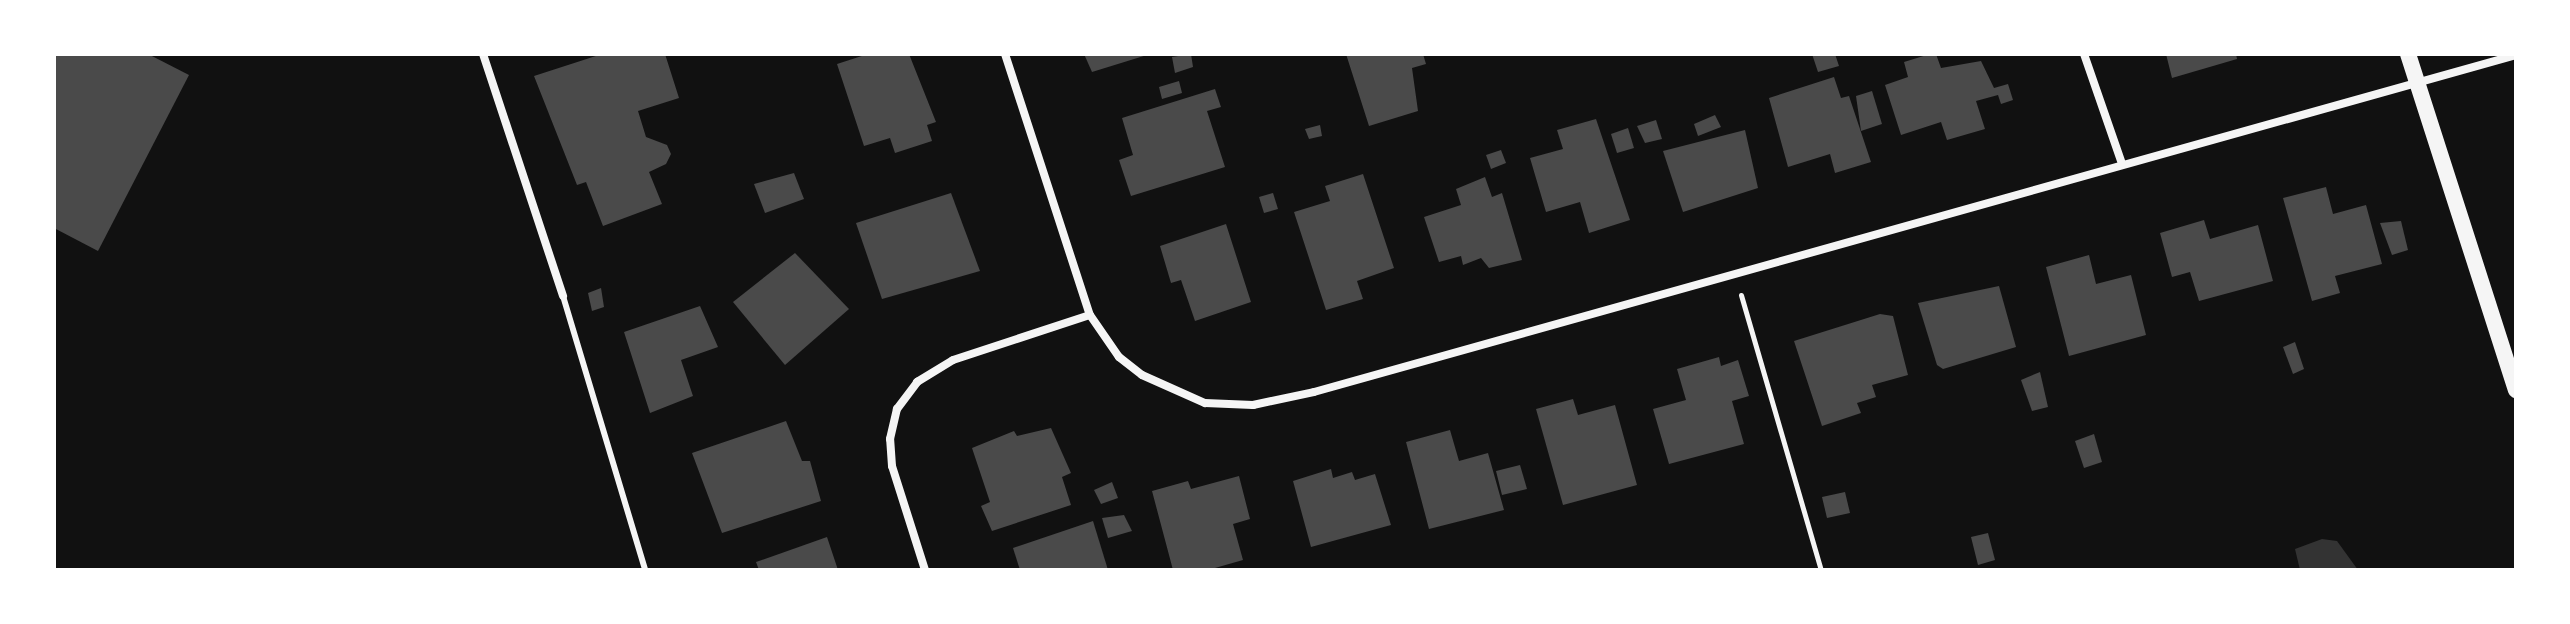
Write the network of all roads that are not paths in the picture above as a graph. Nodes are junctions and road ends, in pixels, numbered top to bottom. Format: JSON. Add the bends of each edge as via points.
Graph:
{"nodes":[{"id":1,"x":483,"y":54,"type":"edge"},
{"id":2,"x":1005,"y":54,"type":"edge"},
{"id":3,"x":2084,"y":54,"type":"edge"},
{"id":4,"x":2408,"y":54,"type":"edge"},
{"id":5,"x":2516,"y":55,"type":"edge"},
{"id":6,"x":2416,"y":82,"type":"junction"},
{"id":7,"x":2122,"y":164,"type":"junction"},
{"id":8,"x":563,"y":296,"type":"joint"},
{"id":9,"x":1090,"y":315,"type":"junction"},
{"id":10,"x":2516,"y":390,"type":"edge"},
{"id":11,"x":645,"y":570,"type":"edge"},
{"id":12,"x":925,"y":570,"type":"edge"}],
"edges":[{"from":1,"to":8,"type":"street"},
{"from":2,"to":9,"type":"street"},
{"from":3,"to":7,"type":"street"},
{"from":4,"to":6,"type":"main road"},
{"from":5,"to":6,"type":"street"},
{"from":6,"to":7,"type":"street"},
{"from":6,"to":10,"type":"main road"},
{"from":7,"to":9,"type":"street","via":[[1253,405],[1205,403],[1142,375],[1119,357]]},
{"from":8,"to":11,"type":"lane"},
{"from":9,"to":12,"type":"street","via":[[953,360],[917,382],[897,409],[890,439],[892,466]]}]}
